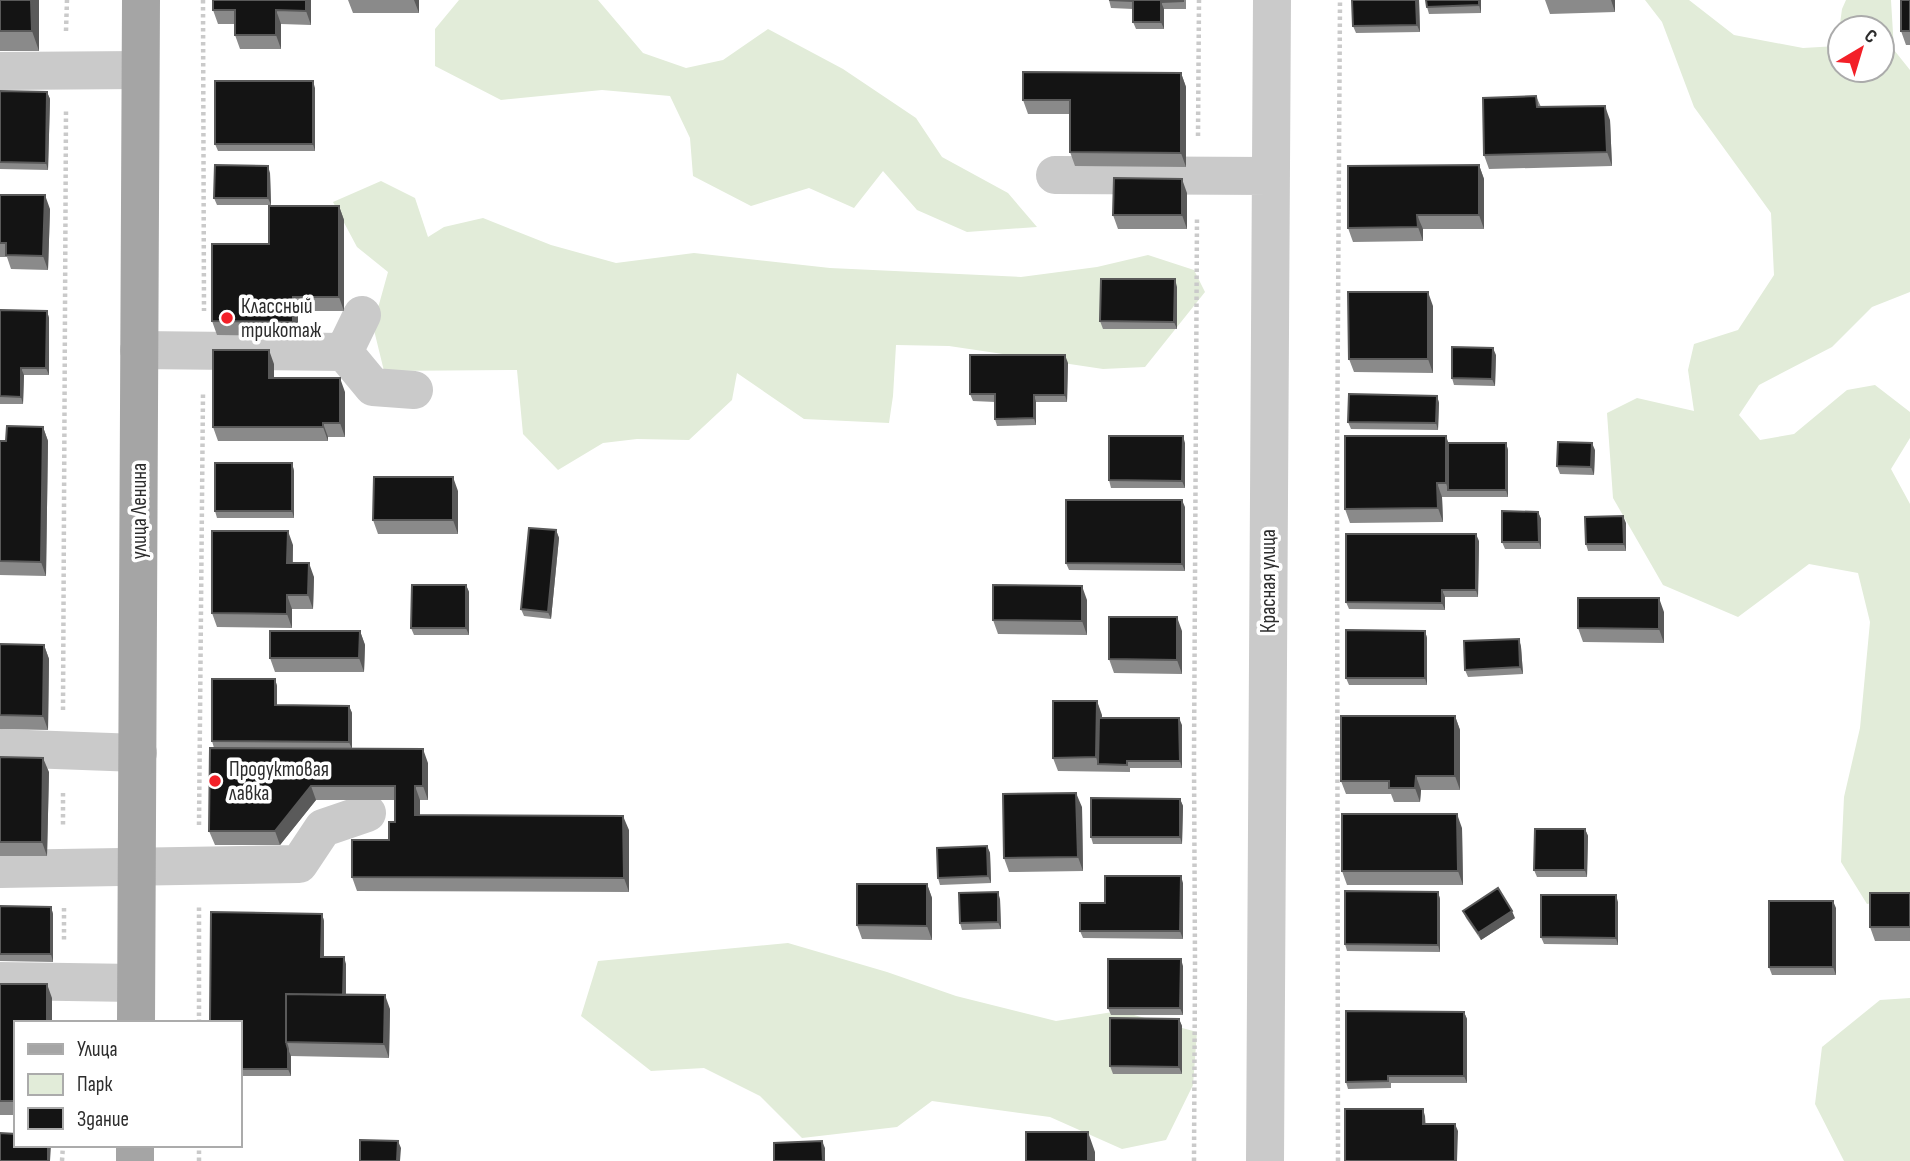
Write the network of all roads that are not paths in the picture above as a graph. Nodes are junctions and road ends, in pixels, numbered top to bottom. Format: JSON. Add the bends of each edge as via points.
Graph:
{"nodes":[{"id":1,"x":141,"y":0,"type":"edge"},
{"id":2,"x":1272,"y":0,"type":"edge"},
{"id":3,"x":140,"y":70,"type":"junction"},
{"id":4,"x":0,"y":71,"type":"edge"},
{"id":5,"x":1055,"y":174,"type":"dead end"},
{"id":6,"x":1271,"y":176,"type":"junction"},
{"id":7,"x":362,"y":315,"type":"dead end"},
{"id":8,"x":139,"y":350,"type":"junction"},
{"id":9,"x":345,"y":352,"type":"junction"},
{"id":10,"x":414,"y":390,"type":"dead end"},
{"id":11,"x":0,"y":748,"type":"edge"},
{"id":12,"x":138,"y":753,"type":"junction"},
{"id":13,"x":367,"y":813,"type":"dead end"},
{"id":14,"x":137,"y":866,"type":"junction"},
{"id":15,"x":0,"y":869,"type":"edge"},
{"id":16,"x":0,"y":981,"type":"edge"},
{"id":17,"x":136,"y":983,"type":"junction"},
{"id":18,"x":136,"y":1021,"type":"edge"},
{"id":19,"x":1265,"y":1161,"type":"edge"}],
"edges":[{"from":1,"to":3,"type":"main road","name":"улица Ленина"},
{"from":2,"to":6,"type":"street","name":"Красная улица"},
{"from":3,"to":4,"type":"street"},
{"from":3,"to":8,"type":"main road","name":"улица Ленина"},
{"from":5,"to":6,"type":"street"},
{"from":6,"to":19,"type":"street","name":"Красная улица"},
{"from":7,"to":9,"type":"street"},
{"from":8,"to":9,"type":"street"},
{"from":8,"to":12,"type":"main road","name":"улица Ленина"},
{"from":9,"to":10,"type":"street","via":[[373,387]]},
{"from":11,"to":12,"type":"street"},
{"from":12,"to":14,"type":"main road","name":"улица Ленина"},
{"from":13,"to":14,"type":"street","via":[[323,828],[299,864]]},
{"from":14,"to":15,"type":"street"},
{"from":14,"to":17,"type":"main road","name":"улица Ленина"},
{"from":16,"to":17,"type":"street"},
{"from":17,"to":18,"type":"main road","name":"улица Ленина"}]}
